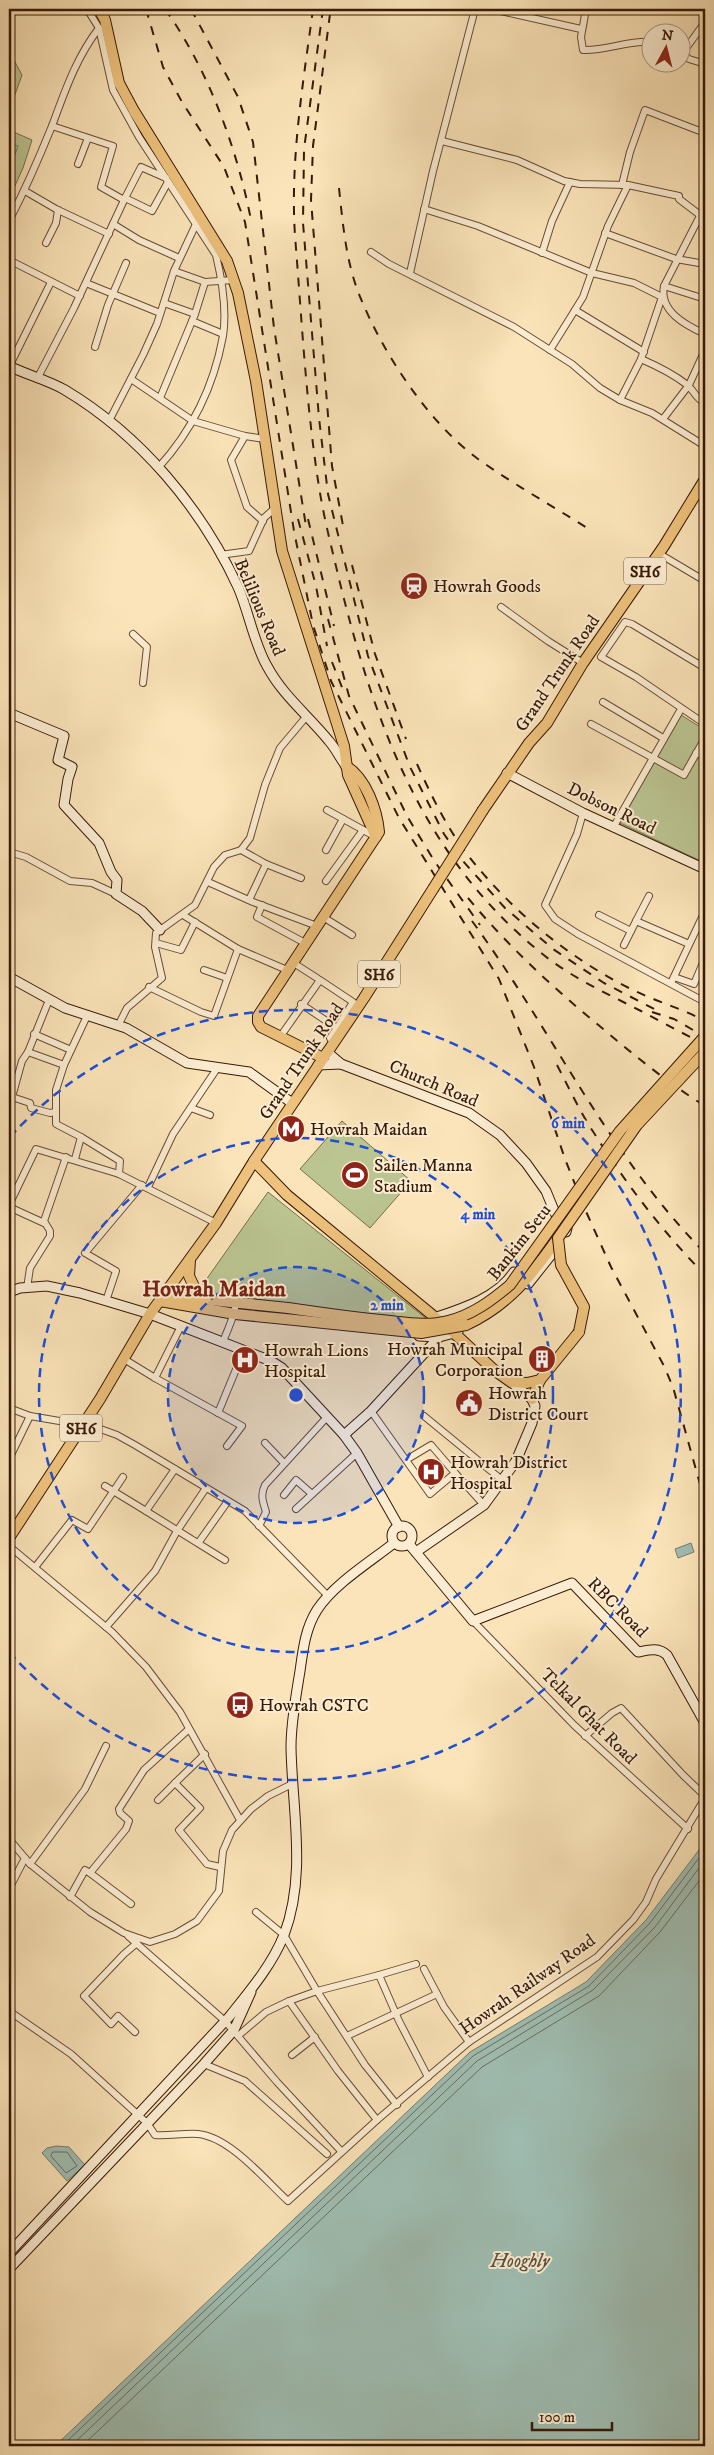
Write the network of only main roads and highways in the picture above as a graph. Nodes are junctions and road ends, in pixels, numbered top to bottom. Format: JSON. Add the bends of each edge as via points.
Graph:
{"nodes":[{"id":1,"x":99,"y":9,"type":"edge"},
{"id":2,"x":9,"y":366,"type":"edge"},
{"id":3,"x":705,"y":479,"type":"edge"},
{"id":4,"x":9,"y":712,"type":"edge"},
{"id":5,"x":346,"y":766,"type":"junction"},
{"id":6,"x":507,"y":773,"type":"junction"},
{"id":7,"x":705,"y":868,"type":"edge"},
{"id":8,"x":160,"y":930,"type":"road end"},
{"id":9,"x":9,"y":977,"type":"edge"},
{"id":10,"x":705,"y":1036,"type":"edge"},
{"id":11,"x":705,"y":1052,"type":"edge"},
{"id":12,"x":325,"y":1054,"type":"junction"},
{"id":13,"x":341,"y":1064,"type":"junction"},
{"id":14,"x":292,"y":1103,"type":"junction"},
{"id":15,"x":254,"y":1161,"type":"junction"},
{"id":16,"x":555,"y":1213,"type":"junction"},
{"id":17,"x":558,"y":1238,"type":"junction"},
{"id":18,"x":190,"y":1259,"type":"junction"},
{"id":19,"x":9,"y":1292,"type":"edge"},
{"id":20,"x":162,"y":1298,"type":"junction"},
{"id":21,"x":200,"y":1299,"type":"junction"},
{"id":22,"x":235,"y":1308,"type":"junction"},
{"id":23,"x":286,"y":1313,"type":"junction"},
{"id":24,"x":150,"y":1314,"type":"junction"},
{"id":25,"x":266,"y":1317,"type":"junction"},
{"id":26,"x":434,"y":1318,"type":"junction"},
{"id":27,"x":454,"y":1334,"type":"junction"},
{"id":28,"x":439,"y":1337,"type":"junction"},
{"id":29,"x":540,"y":1380,"type":"junction"},
{"id":30,"x":511,"y":1382,"type":"junction"},
{"id":31,"x":532,"y":1399,"type":"junction"},
{"id":32,"x":344,"y":1435,"type":"junction"},
{"id":33,"x":399,"y":1527,"type":"junction"},
{"id":34,"x":9,"y":1538,"type":"edge"},
{"id":35,"x":394,"y":1542,"type":"junction"},
{"id":36,"x":409,"y":1544,"type":"junction"},
{"id":37,"x":416,"y":1552,"type":"junction"},
{"id":38,"x":705,"y":1724,"type":"edge"},
{"id":39,"x":253,"y":1986,"type":"junction"},
{"id":40,"x":9,"y":2253,"type":"edge"},
{"id":41,"x":9,"y":2269,"type":"edge"}],
"edges":[{"from":1,"to":5,"type":"main road","via":[[105,20],[119,83],[198,221],[227,261],[234,280],[256,381],[282,551],[344,746]]},
{"from":2,"to":5,"type":"main road","name":"Belilious Road","via":[[64,390],[109,421],[172,483],[202,523],[238,588],[265,664],[281,689],[330,742]]},
{"from":3,"to":6,"type":"main road","name":"Grand Trunk Road","number":"SH6","via":[[547,723]]},
{"from":4,"to":8,"type":"main road","via":[[64,736],[58,760],[72,767],[64,805],[99,843],[110,872],[117,880],[116,894],[142,911]]},
{"from":5,"to":12,"type":"main road","via":[[355,772],[377,813],[379,832],[258,1016],[261,1027]]},
{"from":6,"to":7,"type":"main road","name":"Dobson Road","via":[[613,828]]},
{"from":6,"to":12,"type":"main road","name":"Grand Trunk Road","number":"SH6","bridge":true},
{"from":9,"to":14,"type":"main road","via":[[49,1000],[118,1026],[187,1063],[249,1072]]},
{"from":10,"to":23,"type":"main road","name":"Bankim Setu","bridge":true,"via":[[620,1131],[510,1285],[493,1300],[446,1321],[421,1324]]},
{"from":11,"to":17,"type":"main road","name":"Bankim Setu","bridge":true,"via":[[637,1125]]},
{"from":12,"to":13,"type":"main road"},
{"from":12,"to":13,"type":"main road"},
{"from":12,"to":14,"type":"main road","name":"Grand Trunk Road","number":"SH6"},
{"from":13,"to":16,"type":"main road","name":"Church Road","via":[[470,1113],[500,1135],[526,1163],[546,1191]]},
{"from":14,"to":15,"type":"main road","name":"Grand Trunk Road","number":"SH6"},
{"from":15,"to":18,"type":"main road","name":"Grand Trunk Road","number":"SH6"},
{"from":15,"to":26,"type":"main road","via":[[286,1195]]},
{"from":16,"to":26,"type":"main road","via":[[510,1279],[484,1298]]},
{"from":16,"to":27,"type":"main road","name":"Church Road","via":[[568,1228],[541,1271],[505,1306]]},
{"from":17,"to":23,"type":"main road","name":"Bankim Setu","bridge":true,"via":[[524,1284],[488,1314],[466,1325],[421,1333]]},
{"from":17,"to":29,"type":"main road","bridge":true,"via":[[561,1265],[584,1307],[579,1332]]},
{"from":18,"to":20,"type":"main road","name":"Grand Trunk Road","number":"SH6"},
{"from":18,"to":21,"type":"main road","via":[[190,1276]]},
{"from":19,"to":24,"type":"main road","via":[[47,1286]]},
{"from":20,"to":21,"type":"main road","name":"Bankim Setu"},
{"from":20,"to":22,"type":"main road","name":"Bankim Setu"},
{"from":20,"to":24,"type":"main road","name":"Grand Trunk Road","number":"SH6"},
{"from":21,"to":22,"type":"main road","name":"Bankim Setu"},
{"from":22,"to":23,"type":"main road","name":"Bankim Setu"},
{"from":22,"to":25,"type":"main road","name":"Bankim Setu"},
{"from":23,"to":25,"type":"main road","name":"Bankim Setu"},
{"from":24,"to":32,"type":"main road","via":[[282,1368]]},
{"from":24,"to":34,"type":"main road","name":"Grand Trunk Road","number":"SH6","via":[[84,1424]]},
{"from":25,"to":28,"type":"main road","via":[[276,1322]]},
{"from":26,"to":27,"type":"main road"},
{"from":26,"to":28,"type":"main road"},
{"from":27,"to":28,"type":"main road"},
{"from":27,"to":30,"type":"main road"},
{"from":28,"to":32,"type":"main road"},
{"from":29,"to":30,"type":"main road"},
{"from":29,"to":31,"type":"main road"},
{"from":30,"to":31,"type":"main road"},
{"from":31,"to":37,"type":"main road","via":[[535,1406],[532,1423],[516,1461],[484,1505]]},
{"from":32,"to":33,"type":"main road"},
{"from":33,"to":35,"type":"main road","via":[[392,1533]]},
{"from":33,"to":36,"type":"main road","via":[[406,1527],[410,1532]]},
{"from":35,"to":36,"type":"main road","via":[[403,1546]]},
{"from":35,"to":39,"type":"main road","via":[[328,1596],[312,1618],[304,1640],[291,1744],[297,1870],[284,1935]]},
{"from":36,"to":37,"type":"main road"},
{"from":37,"to":38,"type":"main road","name":"RBC Road","via":[[468,1614],[572,1583],[638,1652],[655,1649],[668,1655]]},
{"from":39,"to":40,"type":"main road","via":[[225,2021]]},
{"from":39,"to":41,"type":"main road","via":[[236,2033]]}]}
